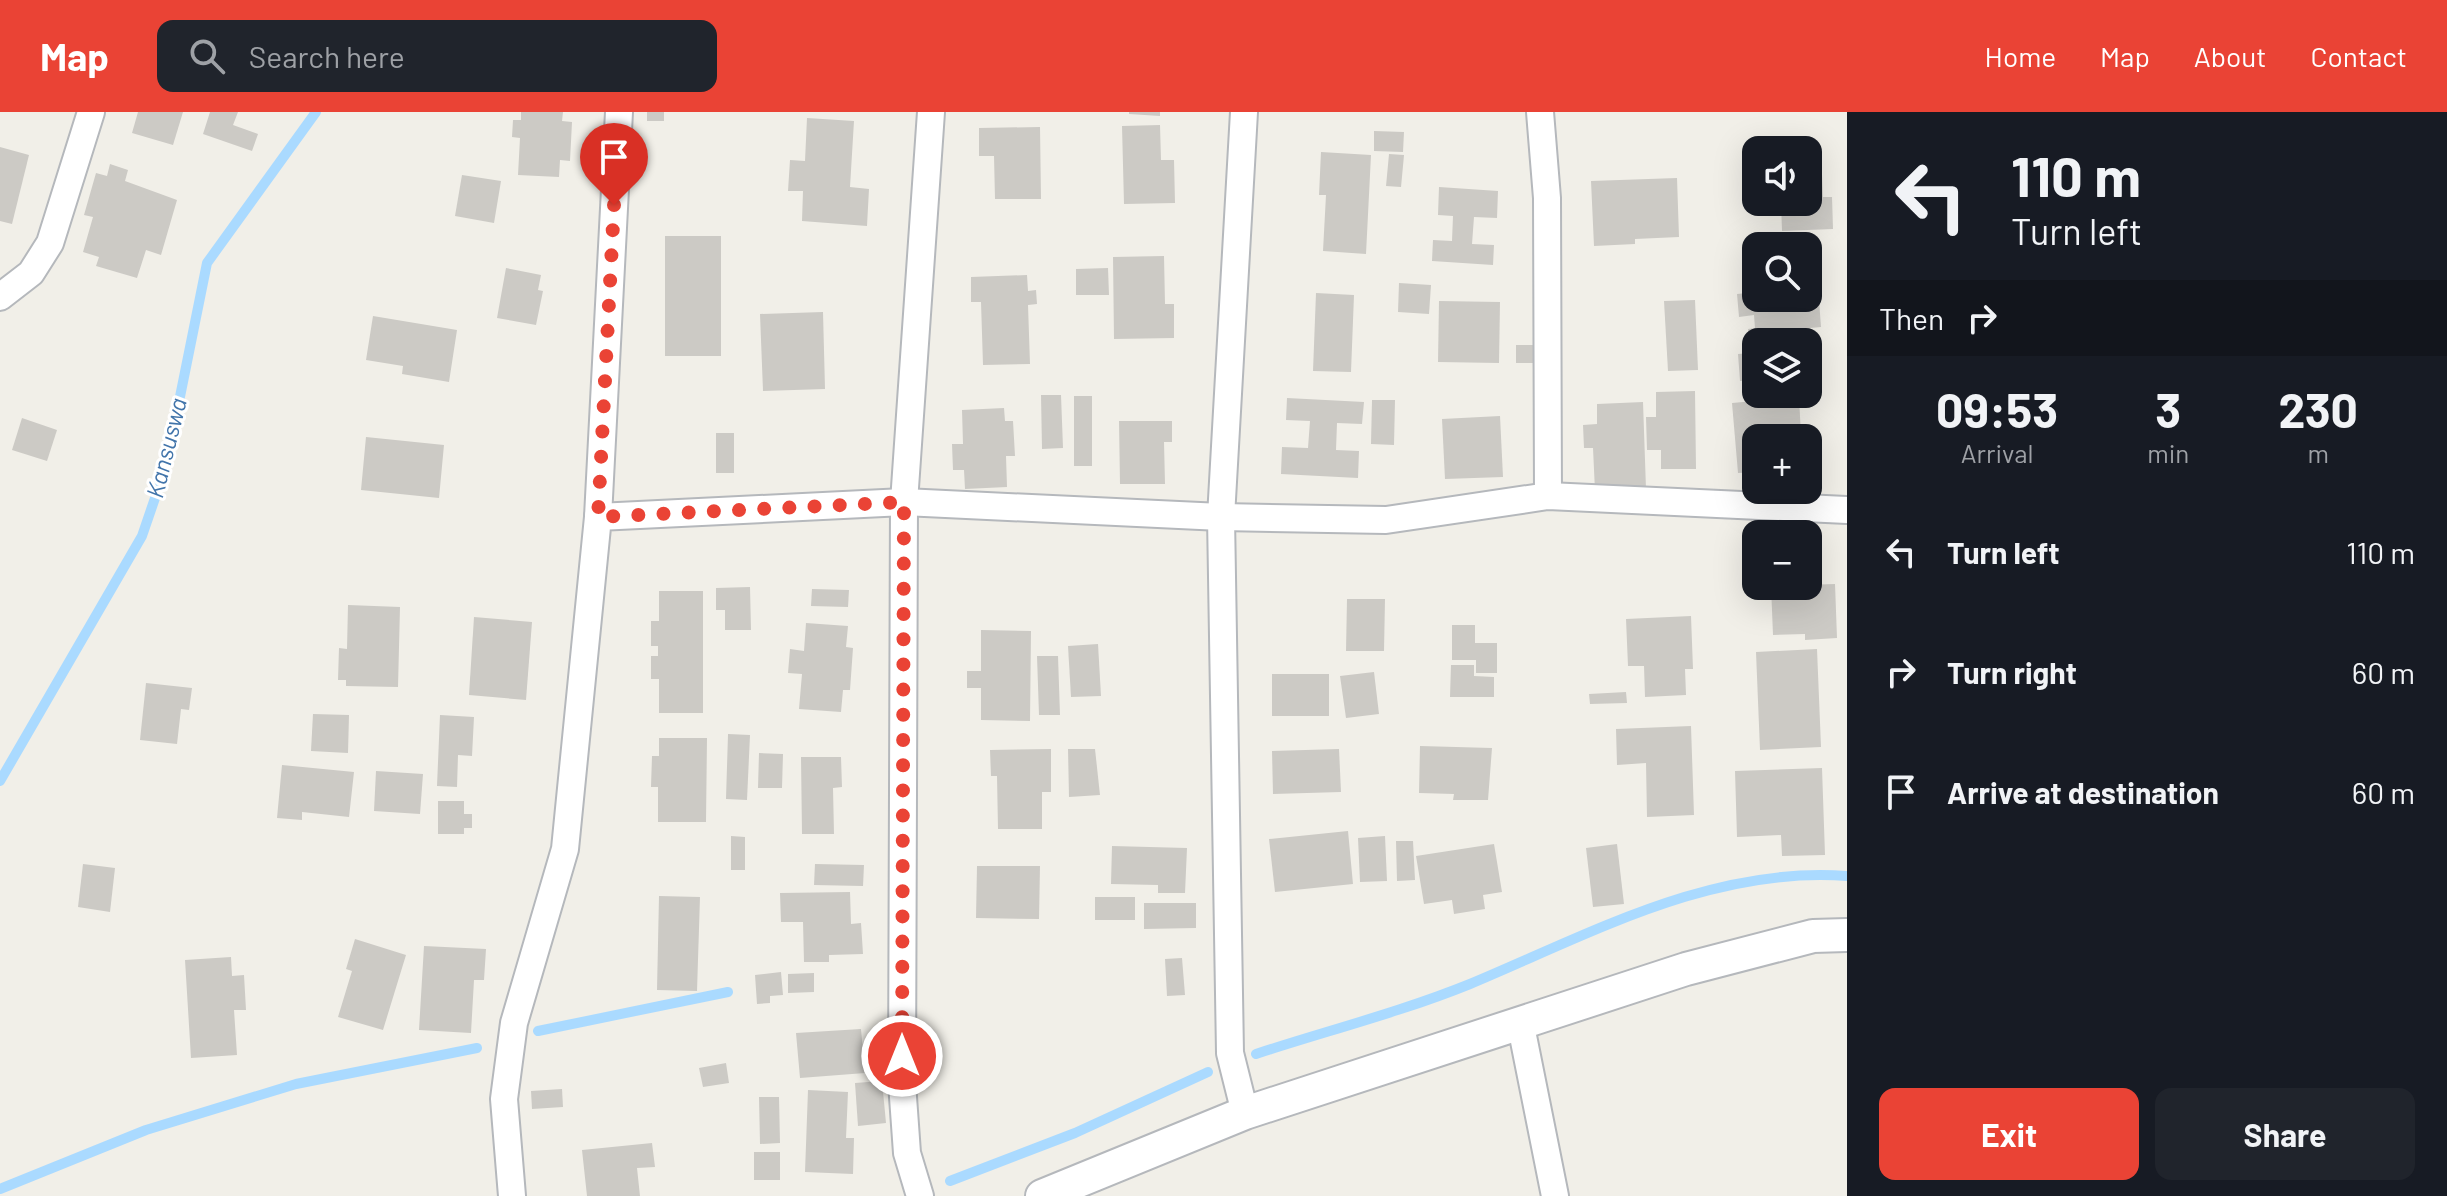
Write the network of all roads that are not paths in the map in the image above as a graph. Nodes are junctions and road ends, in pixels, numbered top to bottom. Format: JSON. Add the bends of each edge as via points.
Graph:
{"nodes":[{"id":1,"x":91,"y":112,"type":"edge"},
{"id":2,"x":619,"y":112,"type":"edge"},
{"id":3,"x":931,"y":112,"type":"edge"},
{"id":4,"x":1244,"y":112,"type":"edge"},
{"id":5,"x":1540,"y":112,"type":"edge"},
{"id":6,"x":0,"y":297,"type":"edge"},
{"id":7,"x":1548,"y":496,"type":"junction"},
{"id":8,"x":904,"y":502,"type":"junction"},
{"id":9,"x":1847,"y":510,"type":"edge"},
{"id":10,"x":598,"y":517,"type":"junction"},
{"id":11,"x":1221,"y":517,"type":"junction"},
{"id":12,"x":1847,"y":935,"type":"edge"},
{"id":13,"x":1521,"y":1026,"type":"junction"},
{"id":14,"x":1245,"y":1113,"type":"junction"},
{"id":15,"x":512,"y":1196,"type":"edge"},
{"id":16,"x":920,"y":1196,"type":"edge"},
{"id":17,"x":1042,"y":1196,"type":"edge"},
{"id":18,"x":1555,"y":1196,"type":"edge"}],
"edges":[{"from":1,"to":6,"type":"street","via":[[50,243],[31,273]]},
{"from":2,"to":10,"type":"street"},
{"from":3,"to":8,"type":"street"},
{"from":4,"to":11,"type":"street"},
{"from":5,"to":7,"type":"street","via":[[1547,198]]},
{"from":7,"to":9,"type":"street"},
{"from":7,"to":11,"type":"street","via":[[1386,520]]},
{"from":8,"to":10,"type":"street"},
{"from":8,"to":11,"type":"street"},
{"from":8,"to":16,"type":"street","via":[[902,1083],[907,1153]]},
{"from":10,"to":15,"type":"street","via":[[565,849],[514,1023],[506,1083]]},
{"from":11,"to":14,"type":"street","via":[[1230,1053]]},
{"from":12,"to":13,"type":"street","via":[[1813,936],[1686,969]]},
{"from":13,"to":14,"type":"street"},
{"from":13,"to":18,"type":"street"},
{"from":14,"to":17,"type":"street"}]}
